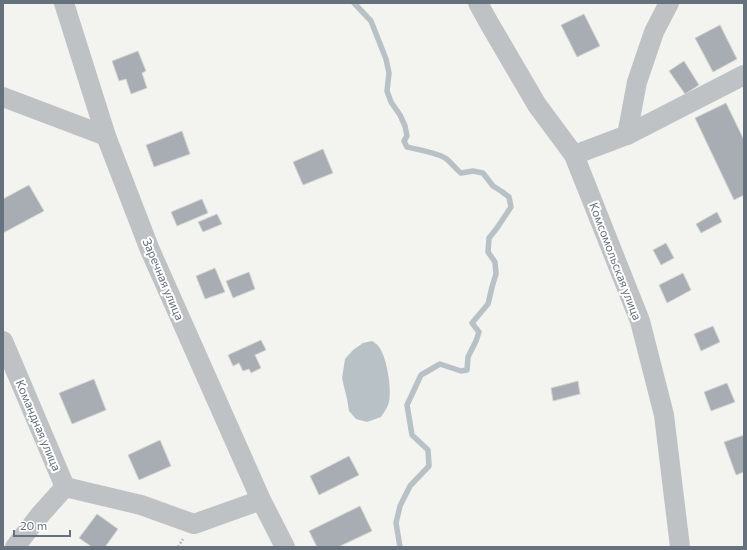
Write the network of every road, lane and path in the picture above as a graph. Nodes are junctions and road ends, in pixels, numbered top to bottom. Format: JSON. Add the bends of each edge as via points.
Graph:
{"nodes":[{"id":1,"x":64,"y":3,"type":"edge"},
{"id":2,"x":478,"y":3,"type":"edge"},
{"id":3,"x":669,"y":3,"type":"edge"},
{"id":4,"x":744,"y":75,"type":"edge"},
{"id":5,"x":3,"y":97,"type":"edge"},
{"id":6,"x":106,"y":136,"type":"junction"},
{"id":7,"x":627,"y":136,"type":"junction"},
{"id":8,"x":574,"y":155,"type":"junction"},
{"id":9,"x":3,"y":341,"type":"edge"},
{"id":10,"x":65,"y":487,"type":"junction"},
{"id":11,"x":262,"y":500,"type":"junction"},
{"id":12,"x":15,"y":547,"type":"edge"},
{"id":13,"x":285,"y":547,"type":"edge"},
{"id":14,"x":680,"y":547,"type":"edge"}],
"edges":[{"from":1,"to":6,"type":"street","name":"Заречная улица"},
{"from":2,"to":8,"type":"street","name":"Комсомольская улица","via":[[537,105]]},
{"from":3,"to":7,"type":"street","via":[[654,32],[637,82]]},
{"from":4,"to":7,"type":"street"},
{"from":5,"to":6,"type":"street"},
{"from":6,"to":11,"type":"street","name":"Заречная улица","via":[[150,250]]},
{"from":7,"to":8,"type":"street"},
{"from":8,"to":14,"type":"street","name":"Комсомольская улица","via":[[640,321],[664,415]]},
{"from":9,"to":10,"type":"street","name":"Командная улица"},
{"from":10,"to":11,"type":"street","via":[[141,505],[194,524]]},
{"from":10,"to":12,"type":"street"},
{"from":11,"to":13,"type":"street","name":"Заречная улица"}]}
